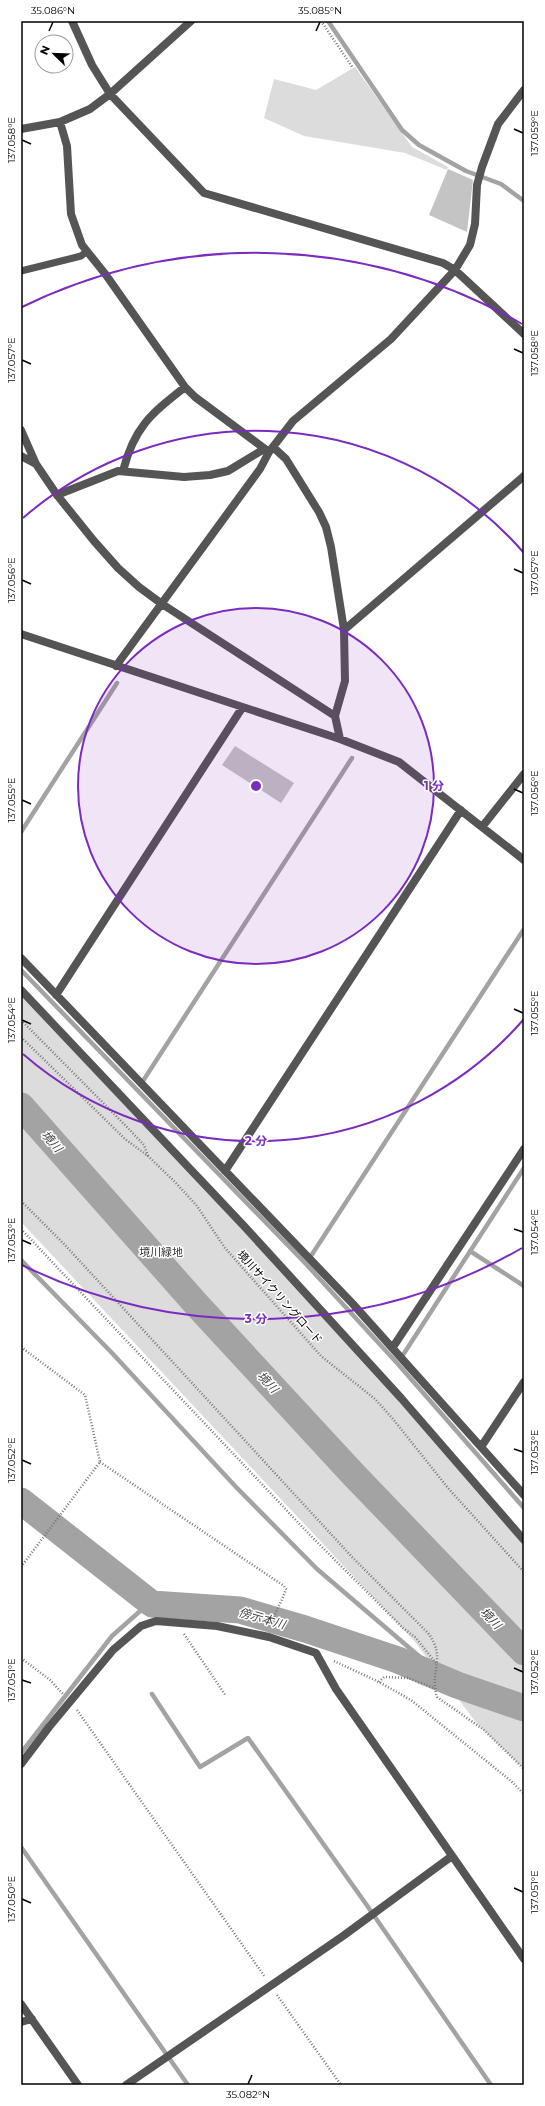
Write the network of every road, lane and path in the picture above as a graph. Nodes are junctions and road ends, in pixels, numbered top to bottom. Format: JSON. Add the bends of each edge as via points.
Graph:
{"nodes":[{"id":1,"x":72,"y":21,"type":"edge"},
{"id":2,"x":191,"y":21,"type":"edge"},
{"id":3,"x":321,"y":21,"type":"edge"},
{"id":4,"x":353,"y":68,"type":"dead end"},
{"id":5,"x":524,"y":90,"type":"edge"},
{"id":6,"x":110,"y":94,"type":"junction"},
{"id":7,"x":60,"y":122,"type":"junction"},
{"id":8,"x":21,"y":129,"type":"edge"},
{"id":9,"x":86,"y":252,"type":"junction"},
{"id":10,"x":455,"y":270,"type":"junction"},
{"id":11,"x":21,"y":271,"type":"edge"},
{"id":12,"x":524,"y":334,"type":"edge"},
{"id":13,"x":185,"y":387,"type":"junction"},
{"id":14,"x":21,"y":430,"type":"edge"},
{"id":15,"x":269,"y":449,"type":"junction"},
{"id":16,"x":21,"y":456,"type":"edge"},
{"id":17,"x":36,"y":464,"type":"junction"},
{"id":18,"x":123,"y":471,"type":"junction"},
{"id":19,"x":524,"y":476,"type":"edge"},
{"id":20,"x":57,"y":495,"type":"junction"},
{"id":21,"x":162,"y":604,"type":"junction"},
{"id":22,"x":344,"y":630,"type":"junction"},
{"id":23,"x":21,"y":634,"type":"edge"},
{"id":24,"x":116,"y":666,"type":"junction"},
{"id":25,"x":242,"y":708,"type":"junction"},
{"id":26,"x":335,"y":716,"type":"junction"},
{"id":27,"x":340,"y":739,"type":"junction"},
{"id":28,"x":524,"y":774,"type":"edge"},
{"id":29,"x":461,"y":810,"type":"junction"},
{"id":30,"x":482,"y":827,"type":"junction"},
{"id":31,"x":524,"y":860,"type":"edge"},
{"id":32,"x":21,"y":958,"type":"edge"},
{"id":33,"x":21,"y":990,"type":"edge"},
{"id":34,"x":56,"y":995,"type":"junction"},
{"id":35,"x":21,"y":1020,"type":"edge"},
{"id":36,"x":21,"y":1037,"type":"edge"},
{"id":37,"x":524,"y":1149,"type":"edge"},
{"id":38,"x":148,"y":1156,"type":"junction"},
{"id":39,"x":225,"y":1171,"type":"junction"},
{"id":40,"x":21,"y":1201,"type":"edge"},
{"id":41,"x":21,"y":1229,"type":"edge"},
{"id":42,"x":21,"y":1347,"type":"edge"},
{"id":43,"x":393,"y":1347,"type":"junction"},
{"id":44,"x":524,"y":1382,"type":"edge"},
{"id":45,"x":481,"y":1447,"type":"junction"},
{"id":46,"x":100,"y":1462,"type":"junction"},
{"id":47,"x":524,"y":1495,"type":"edge"},
{"id":48,"x":524,"y":1540,"type":"edge"},
{"id":49,"x":21,"y":1568,"type":"edge"},
{"id":50,"x":524,"y":1572,"type":"edge"},
{"id":51,"x":180,"y":1623,"type":"junction"},
{"id":52,"x":271,"y":1625,"type":"dead end"},
{"id":53,"x":316,"y":1653,"type":"junction"},
{"id":54,"x":21,"y":1658,"type":"edge"},
{"id":55,"x":437,"y":1664,"type":"junction"},
{"id":56,"x":379,"y":1682,"type":"junction"},
{"id":57,"x":434,"y":1688,"type":"junction"},
{"id":58,"x":226,"y":1696,"type":"dead end"},
{"id":59,"x":70,"y":1702,"type":"junction"},
{"id":60,"x":21,"y":1764,"type":"edge"},
{"id":61,"x":524,"y":1769,"type":"edge"},
{"id":62,"x":524,"y":1794,"type":"edge"},
{"id":63,"x":452,"y":1856,"type":"junction"},
{"id":64,"x":524,"y":1958,"type":"edge"},
{"id":65,"x":271,"y":1985,"type":"junction"},
{"id":66,"x":21,"y":2004,"type":"edge"},
{"id":67,"x":32,"y":2020,"type":"junction"},
{"id":68,"x":21,"y":2022,"type":"edge"},
{"id":69,"x":78,"y":2085,"type":"edge"},
{"id":70,"x":126,"y":2085,"type":"edge"},
{"id":71,"x":341,"y":2085,"type":"edge"}],
"edges":[{"from":1,"to":6,"type":"street","via":[[92,65]]},
{"from":2,"to":6,"type":"street"},
{"from":3,"to":4,"type":"path"},
{"from":5,"to":10,"type":"street","via":[[498,124],[477,185],[475,224],[470,244]]},
{"from":6,"to":7,"type":"street","via":[[90,109]]},
{"from":6,"to":10,"type":"street","via":[[204,193],[443,263]]},
{"from":7,"to":8,"type":"street"},
{"from":7,"to":9,"type":"street","via":[[67,146],[71,214],[77,235]]},
{"from":9,"to":11,"type":"lane","via":[[81,256]]},
{"from":9,"to":13,"type":"street","via":[[106,275]]},
{"from":10,"to":12,"type":"street"},
{"from":10,"to":15,"type":"street","via":[[391,339],[293,421]]},
{"from":13,"to":15,"type":"street","via":[[195,397]]},
{"from":13,"to":18,"type":"street","via":[[146,421],[131,444]]},
{"from":14,"to":17,"type":"street"},
{"from":15,"to":18,"type":"street","via":[[228,471],[210,475],[184,477]]},
{"from":15,"to":21,"type":"street","via":[[260,469]]},
{"from":15,"to":22,"type":"street","via":[[286,459],[326,527]]},
{"from":16,"to":17,"type":"street"},
{"from":17,"to":20,"type":"street"},
{"from":18,"to":20,"type":"street","via":[[104,475]]},
{"from":19,"to":22,"type":"street"},
{"from":20,"to":21,"type":"street","via":[[118,568]]},
{"from":21,"to":24,"type":"street"},
{"from":21,"to":26,"type":"street"},
{"from":22,"to":26,"type":"street","via":[[345,681]]},
{"from":23,"to":24,"type":"street"},
{"from":24,"to":25,"type":"street"},
{"from":25,"to":27,"type":"street"},
{"from":25,"to":34,"type":"street"},
{"from":26,"to":27,"type":"street"},
{"from":27,"to":29,"type":"street","via":[[399,762]]},
{"from":28,"to":30,"type":"street"},
{"from":29,"to":30,"type":"street"},
{"from":29,"to":39,"type":"street"},
{"from":30,"to":31,"type":"street"},
{"from":32,"to":34,"type":"street"},
{"from":33,"to":48,"type":"street","via":[[249,1231],[401,1398]]},
{"from":34,"to":39,"type":"street"},
{"from":35,"to":38,"type":"path","via":[[144,1145]]},
{"from":36,"to":38,"type":"path","name":"境川サイクリングロード","via":[[125,1139]]},
{"from":37,"to":43,"type":"street"},
{"from":38,"to":50,"type":"path","name":"境川サイクリングロード","via":[[197,1206],[225,1248],[321,1356],[364,1389],[393,1419],[448,1488]]},
{"from":39,"to":43,"type":"street"},
{"from":40,"to":55,"type":"path","via":[[65,1245],[353,1558],[428,1633],[435,1642]]},
{"from":41,"to":55,"type":"path","via":[[309,1534],[415,1637]]},
{"from":42,"to":46,"type":"path","via":[[85,1395]]},
{"from":43,"to":45,"type":"street"},
{"from":44,"to":45,"type":"street"},
{"from":45,"to":47,"type":"street"},
{"from":46,"to":49,"type":"path"},
{"from":46,"to":52,"type":"path","via":[[284,1586],[286,1589]]},
{"from":51,"to":53,"type":"street","via":[[217,1626],[268,1636]]},
{"from":51,"to":58,"type":"path","via":[[188,1641]]},
{"from":51,"to":59,"type":"street","via":[[156,1621],[141,1626],[113,1650]]},
{"from":53,"to":56,"type":"path"},
{"from":53,"to":63,"type":"street","via":[[336,1689]]},
{"from":54,"to":59,"type":"path","via":[[50,1680]]},
{"from":55,"to":57,"type":"path"},
{"from":56,"to":57,"type":"path","via":[[384,1677],[408,1678]]},
{"from":56,"to":62,"type":"path","via":[[411,1700]]},
{"from":57,"to":61,"type":"path","via":[[437,1697],[484,1730]]},
{"from":59,"to":60,"type":"street"},
{"from":59,"to":65,"type":"path"},
{"from":63,"to":64,"type":"street"},
{"from":63,"to":65,"type":"street"},
{"from":65,"to":70,"type":"street"},
{"from":65,"to":71,"type":"path"},
{"from":66,"to":67,"type":"street"},
{"from":67,"to":68,"type":"street"},
{"from":67,"to":69,"type":"street"}]}
